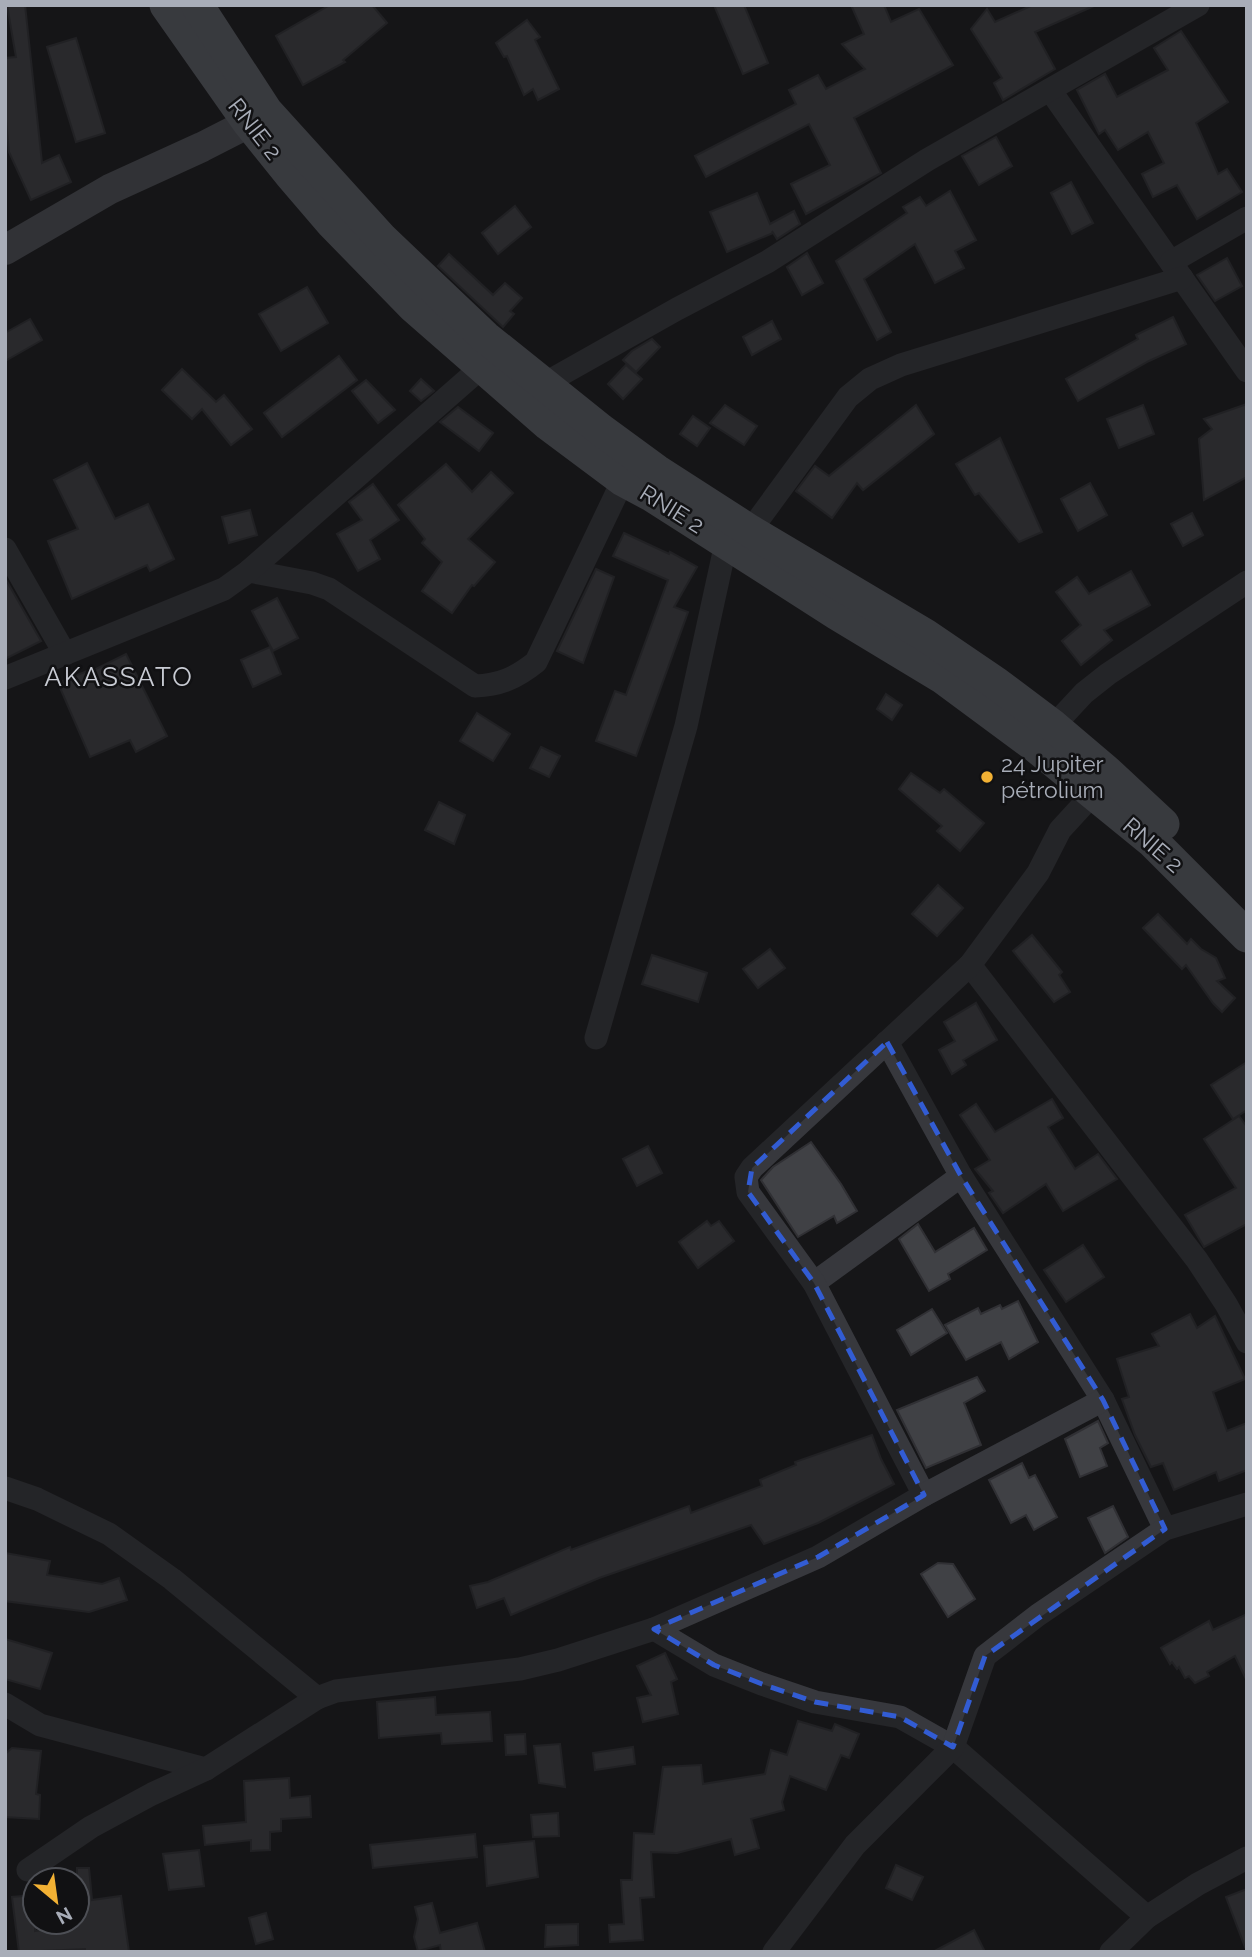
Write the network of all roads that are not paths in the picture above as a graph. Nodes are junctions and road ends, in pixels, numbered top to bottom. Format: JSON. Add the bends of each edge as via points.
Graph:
{"nodes":[{"id":1,"x":166,"y":5,"type":"edge"},
{"id":2,"x":197,"y":5,"type":"edge"},
{"id":3,"x":1198,"y":5,"type":"edge"},
{"id":4,"x":1050,"y":90,"type":"junction"},
{"id":5,"x":249,"y":123,"type":"junction"},
{"id":6,"x":1247,"y":219,"type":"edge"},
{"id":7,"x":5,"y":250,"type":"edge"},
{"id":8,"x":1176,"y":270,"type":"junction"},
{"id":9,"x":483,"y":366,"type":"junction"},
{"id":10,"x":1247,"y":371,"type":"edge"},
{"id":11,"x":544,"y":384,"type":"junction"},
{"id":12,"x":623,"y":480,"type":"junction"},
{"id":13,"x":738,"y":537,"type":"junction"},
{"id":14,"x":5,"y":549,"type":"edge"},
{"id":15,"x":249,"y":571,"type":"junction"},
{"id":16,"x":1247,"y":583,"type":"edge"},
{"id":17,"x":65,"y":654,"type":"junction"},
{"id":18,"x":5,"y":678,"type":"edge"},
{"id":19,"x":1044,"y":736,"type":"junction"},
{"id":20,"x":1093,"y":794,"type":"junction"},
{"id":21,"x":1247,"y":907,"type":"edge"},
{"id":22,"x":1247,"y":936,"type":"edge"},
{"id":23,"x":970,"y":965,"type":"junction"},
{"id":24,"x":596,"y":1038,"type":"dead end"},
{"id":25,"x":887,"y":1042,"type":"junction"},
{"id":26,"x":961,"y":1176,"type":"junction"},
{"id":27,"x":814,"y":1283,"type":"junction"},
{"id":28,"x":1247,"y":1342,"type":"edge"},
{"id":29,"x":1103,"y":1400,"type":"junction"},
{"id":30,"x":5,"y":1488,"type":"edge"},
{"id":31,"x":924,"y":1495,"type":"junction"},
{"id":32,"x":1247,"y":1504,"type":"edge"},
{"id":33,"x":1165,"y":1529,"type":"junction"},
{"id":34,"x":654,"y":1629,"type":"junction"},
{"id":35,"x":317,"y":1698,"type":"junction"},
{"id":36,"x":5,"y":1704,"type":"edge"},
{"id":37,"x":953,"y":1747,"type":"junction"},
{"id":38,"x":206,"y":1769,"type":"junction"},
{"id":39,"x":1247,"y":1858,"type":"edge"},
{"id":40,"x":34,"y":1866,"type":"edge"},
{"id":41,"x":1147,"y":1917,"type":"junction"},
{"id":42,"x":774,"y":1952,"type":"edge"},
{"id":43,"x":1111,"y":1952,"type":"edge"}],
"edges":[{"from":1,"to":5,"type":"highway","name":"RNIE 2","number":"RNIE 2"},
{"from":2,"to":11,"type":"highway","name":"RNIE 2","number":"RNIE 2","via":[[266,111],[373,229],[485,337]]},
{"from":3,"to":4,"type":"street"},
{"from":4,"to":8,"type":"street"},
{"from":4,"to":11,"type":"street","via":[[927,160],[767,262]]},
{"from":5,"to":7,"type":"main road","via":[[110,188]]},
{"from":5,"to":9,"type":"highway","name":"RNIE 2","number":"RNIE 2","via":[[341,232],[413,306]]},
{"from":6,"to":8,"type":"street"},
{"from":8,"to":10,"type":"street"},
{"from":8,"to":13,"type":"street","via":[[870,379],[848,397]]},
{"from":9,"to":12,"type":"highway","name":"RNIE 2","number":"RNIE 2","via":[[548,424]]},
{"from":9,"to":15,"type":"street"},
{"from":11,"to":13,"type":"highway","name":"RNIE 2","number":"RNIE 2"},
{"from":12,"to":13,"type":"highway","name":"RNIE 2","number":"RNIE 2"},
{"from":12,"to":15,"type":"street","via":[[536,662],[497,685],[475,686],[329,589]]},
{"from":13,"to":19,"type":"highway","name":"RNIE 2","number":"RNIE 2","via":[[925,635]]},
{"from":13,"to":24,"type":"street"},
{"from":14,"to":17,"type":"street"},
{"from":15,"to":17,"type":"street","via":[[200,601]]},
{"from":16,"to":19,"type":"street","via":[[1108,674]]},
{"from":17,"to":18,"type":"street"},
{"from":19,"to":20,"type":"highway","name":"RNIE 2","number":"RNIE 2"},
{"from":19,"to":21,"type":"highway","name":"RNIE 2","number":"RNIE 2","via":[[1106,771]]},
{"from":20,"to":22,"type":"highway","name":"RNIE 2","number":"RNIE 2","via":[[1153,842]]},
{"from":20,"to":23,"type":"street","via":[[1060,830],[1038,873]]},
{"from":23,"to":25,"type":"street"},
{"from":23,"to":28,"type":"street","via":[[1197,1260]]},
{"from":25,"to":26,"type":"street"},
{"from":25,"to":27,"type":"street","via":[[746,1177],[748,1192]]},
{"from":26,"to":27,"type":"street"},
{"from":26,"to":29,"type":"street"},
{"from":27,"to":31,"type":"street"},
{"from":29,"to":31,"type":"street"},
{"from":29,"to":33,"type":"street"},
{"from":30,"to":35,"type":"street","via":[[108,1534],[172,1579]]},
{"from":31,"to":34,"type":"street","via":[[818,1557]]},
{"from":32,"to":33,"type":"street"},
{"from":33,"to":37,"type":"street","via":[[985,1656]]},
{"from":34,"to":35,"type":"street","via":[[520,1669],[336,1691]]},
{"from":34,"to":37,"type":"street","via":[[714,1665],[762,1684],[816,1702],[900,1717]]},
{"from":35,"to":38,"type":"street"},
{"from":36,"to":38,"type":"street","via":[[40,1725]]},
{"from":37,"to":41,"type":"street"},
{"from":37,"to":42,"type":"street","via":[[855,1845]]},
{"from":38,"to":40,"type":"street","via":[[113,1814]]},
{"from":39,"to":41,"type":"street"},
{"from":41,"to":43,"type":"street"}]}
